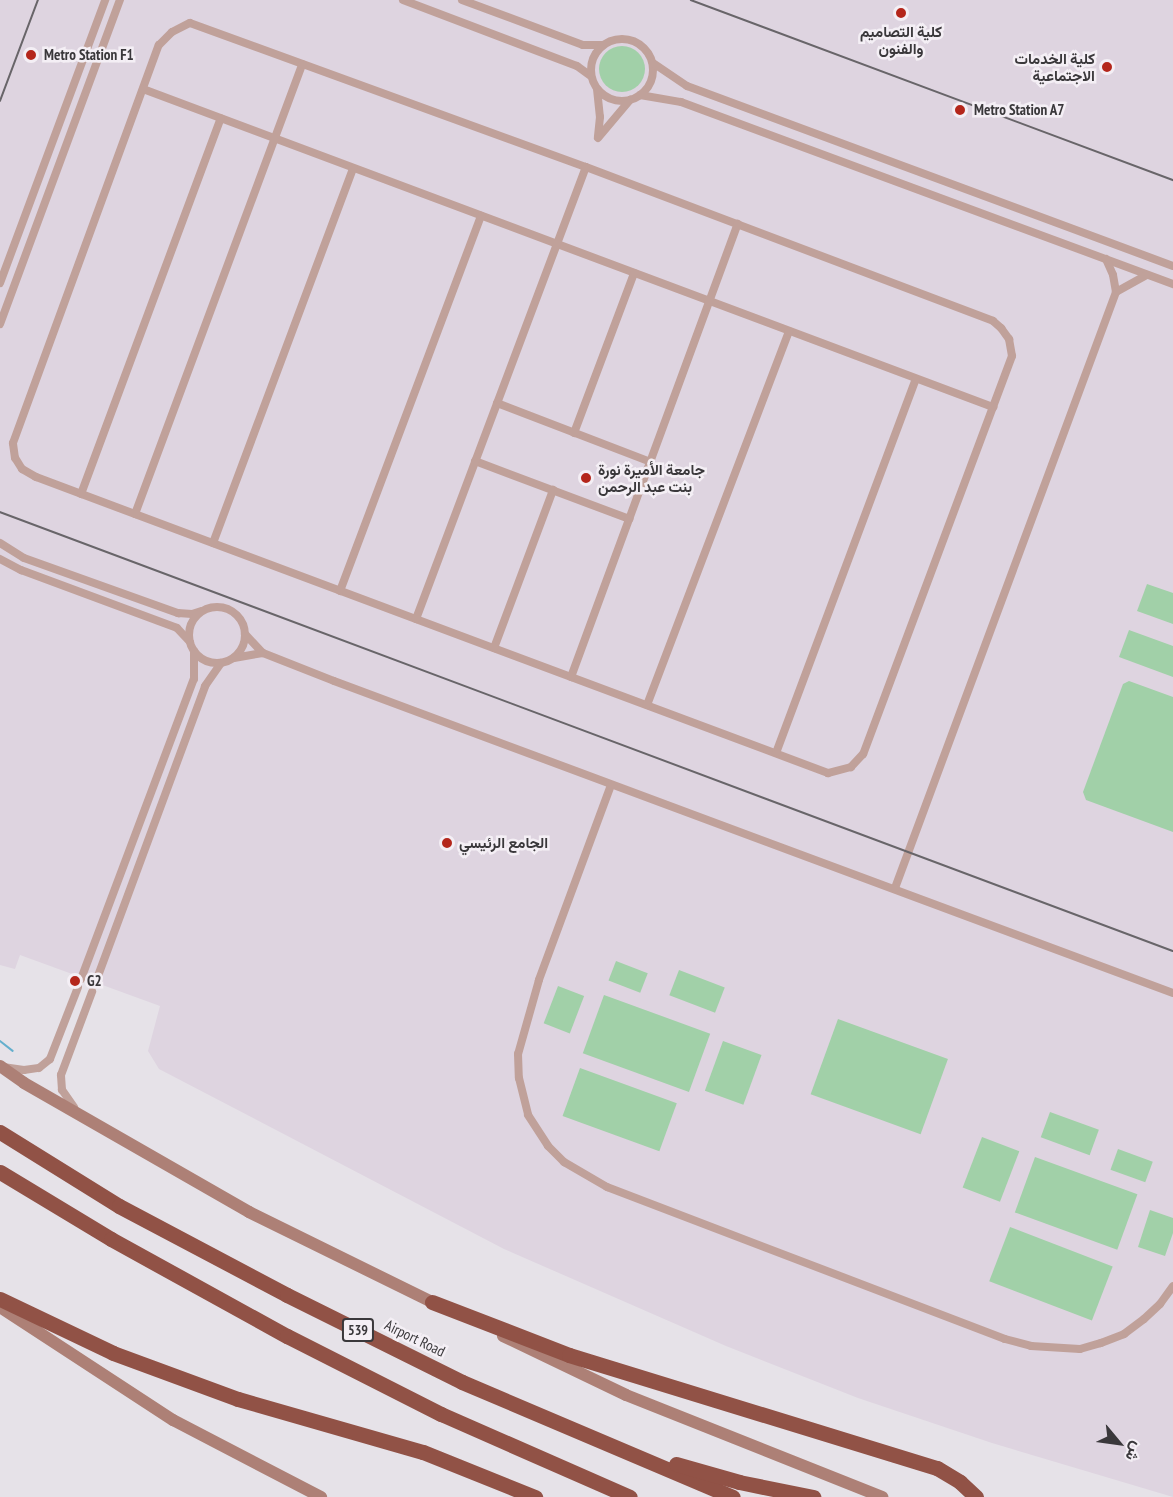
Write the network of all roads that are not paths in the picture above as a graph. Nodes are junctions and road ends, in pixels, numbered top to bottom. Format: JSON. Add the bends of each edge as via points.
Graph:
{"nodes":[{"id":1,"x":105,"y":0,"type":"edge"},
{"id":2,"x":120,"y":0,"type":"edge"},
{"id":3,"x":403,"y":0,"type":"edge"},
{"id":4,"x":462,"y":0,"type":"edge"},
{"id":5,"x":603,"y":45,"type":"junction"},
{"id":6,"x":653,"y":63,"type":"junction"},
{"id":7,"x":302,"y":64,"type":"junction"},
{"id":8,"x":591,"y":76,"type":"junction"},
{"id":9,"x":143,"y":89,"type":"junction"},
{"id":10,"x":597,"y":89,"type":"junction"},
{"id":11,"x":640,"y":95,"type":"junction"},
{"id":12,"x":630,"y":100,"type":"junction"},
{"id":13,"x":221,"y":118,"type":"junction"},
{"id":14,"x":275,"y":138,"type":"junction"},
{"id":15,"x":586,"y":167,"type":"junction"},
{"id":16,"x":353,"y":168,"type":"junction"},
{"id":17,"x":481,"y":216,"type":"junction"},
{"id":18,"x":738,"y":225,"type":"junction"},
{"id":19,"x":558,"y":244,"type":"junction"},
{"id":20,"x":1106,"y":259,"type":"junction"},
{"id":21,"x":1173,"y":266,"type":"edge"},
{"id":22,"x":634,"y":273,"type":"junction"},
{"id":23,"x":1147,"y":275,"type":"junction"},
{"id":24,"x":0,"y":283,"type":"edge"},
{"id":25,"x":1173,"y":284,"type":"edge"},
{"id":26,"x":1116,"y":292,"type":"junction"},
{"id":27,"x":711,"y":302,"type":"junction"},
{"id":28,"x":0,"y":324,"type":"edge"},
{"id":29,"x":789,"y":331,"type":"junction"},
{"id":30,"x":916,"y":379,"type":"junction"},
{"id":31,"x":497,"y":404,"type":"junction"},
{"id":32,"x":993,"y":407,"type":"junction"},
{"id":33,"x":574,"y":433,"type":"junction"},
{"id":34,"x":475,"y":461,"type":"junction"},
{"id":35,"x":651,"y":462,"type":"junction"},
{"id":36,"x":553,"y":490,"type":"junction"},
{"id":37,"x":81,"y":494,"type":"junction"},
{"id":38,"x":135,"y":514,"type":"junction"},
{"id":39,"x":629,"y":519,"type":"junction"},
{"id":40,"x":0,"y":543,"type":"edge"},
{"id":41,"x":213,"y":543,"type":"junction"},
{"id":42,"x":0,"y":558,"type":"edge"},
{"id":43,"x":340,"y":591,"type":"junction"},
{"id":44,"x":201,"y":611,"type":"junction"},
{"id":45,"x":416,"y":619,"type":"junction"},
{"id":46,"x":245,"y":634,"type":"junction"},
{"id":47,"x":192,"y":647,"type":"junction"},
{"id":48,"x":494,"y":648,"type":"junction"},
{"id":49,"x":263,"y":653,"type":"junction"},
{"id":50,"x":225,"y":661,"type":"junction"},
{"id":51,"x":571,"y":677,"type":"junction"},
{"id":52,"x":647,"y":705,"type":"junction"},
{"id":53,"x":776,"y":753,"type":"junction"},
{"id":54,"x":611,"y":785,"type":"junction"},
{"id":55,"x":895,"y":888,"type":"junction"},
{"id":56,"x":1173,"y":993,"type":"edge"},
{"id":57,"x":74,"y":999,"type":"junction"},
{"id":58,"x":87,"y":1005,"type":"junction"},
{"id":59,"x":1,"y":1066,"type":"edge"},
{"id":60,"x":85,"y":1118,"type":"junction"},
{"id":61,"x":0,"y":1132,"type":"edge"},
{"id":62,"x":0,"y":1172,"type":"edge"},
{"id":63,"x":1173,"y":1286,"type":"edge"},
{"id":64,"x":0,"y":1299,"type":"edge"},
{"id":65,"x":432,"y":1302,"type":"junction"},
{"id":66,"x":0,"y":1307,"type":"edge"},
{"id":67,"x":603,"y":1442,"type":"junction"},
{"id":68,"x":321,"y":1497,"type":"edge"},
{"id":69,"x":535,"y":1497,"type":"edge"},
{"id":70,"x":630,"y":1497,"type":"edge"},
{"id":71,"x":733,"y":1497,"type":"edge"},
{"id":72,"x":813,"y":1497,"type":"edge"},
{"id":73,"x":882,"y":1497,"type":"edge"},
{"id":74,"x":976,"y":1497,"type":"edge"}],
"edges":[{"from":1,"to":24,"type":"street"},
{"from":2,"to":28,"type":"street"},
{"from":3,"to":8,"type":"street","via":[[577,66]]},
{"from":4,"to":5,"type":"street","via":[[573,41]]},
{"from":5,"to":6,"type":"street","via":[[619,38],[628,39],[644,47]]},
{"from":5,"to":8,"type":"street","via":[[592,59]]},
{"from":6,"to":11,"type":"street","via":[[651,81]]},
{"from":6,"to":21,"type":"street","via":[[687,86]]},
{"from":7,"to":9,"type":"street","via":[[190,23],[172,32],[159,45]]},
{"from":7,"to":14,"type":"street"},
{"from":7,"to":15,"type":"street"},
{"from":8,"to":10,"type":"street"},
{"from":9,"to":13,"type":"street"},
{"from":9,"to":37,"type":"street","via":[[14,443],[15,458],[22,469]]},
{"from":10,"to":12,"type":"street","via":[[612,99]]},
{"from":10,"to":12,"type":"street","via":[[598,138]]},
{"from":11,"to":12,"type":"street"},
{"from":11,"to":20,"type":"street","via":[[681,102]]},
{"from":13,"to":14,"type":"street"},
{"from":13,"to":37,"type":"street"},
{"from":14,"to":16,"type":"street"},
{"from":14,"to":38,"type":"street"},
{"from":15,"to":18,"type":"street"},
{"from":15,"to":19,"type":"street"},
{"from":16,"to":17,"type":"street"},
{"from":16,"to":41,"type":"street"},
{"from":17,"to":19,"type":"street"},
{"from":17,"to":43,"type":"street"},
{"from":18,"to":27,"type":"street"},
{"from":18,"to":32,"type":"street","via":[[993,321],[1009,339],[1012,356]]},
{"from":19,"to":22,"type":"street"},
{"from":19,"to":31,"type":"street"},
{"from":20,"to":23,"type":"street"},
{"from":20,"to":26,"type":"street"},
{"from":22,"to":27,"type":"street"},
{"from":22,"to":33,"type":"street"},
{"from":23,"to":25,"type":"street"},
{"from":23,"to":26,"type":"street"},
{"from":26,"to":55,"type":"street"},
{"from":27,"to":29,"type":"street"},
{"from":27,"to":35,"type":"street"},
{"from":29,"to":30,"type":"street"},
{"from":29,"to":52,"type":"street"},
{"from":30,"to":32,"type":"street"},
{"from":30,"to":53,"type":"street"},
{"from":31,"to":33,"type":"street"},
{"from":31,"to":34,"type":"street"},
{"from":32,"to":53,"type":"street","via":[[862,754],[851,767],[828,773]]},
{"from":33,"to":35,"type":"street"},
{"from":34,"to":36,"type":"street"},
{"from":34,"to":45,"type":"street"},
{"from":35,"to":39,"type":"street"},
{"from":36,"to":39,"type":"street"},
{"from":36,"to":48,"type":"street"},
{"from":37,"to":38,"type":"street"},
{"from":38,"to":41,"type":"street"},
{"from":39,"to":51,"type":"street"},
{"from":40,"to":44,"type":"street","via":[[24,558],[178,614]]},
{"from":41,"to":43,"type":"street"},
{"from":42,"to":47,"type":"street","via":[[21,570],[177,628]]},
{"from":43,"to":45,"type":"street"},
{"from":44,"to":46,"type":"street","via":[[216,607],[232,612]]},
{"from":44,"to":47,"type":"street","via":[[191,627]]},
{"from":45,"to":48,"type":"street"},
{"from":46,"to":49,"type":"street"},
{"from":46,"to":50,"type":"street","via":[[241,649]]},
{"from":47,"to":50,"type":"street","via":[[206,660]]},
{"from":47,"to":57,"type":"street","via":[[194,679]]},
{"from":48,"to":51,"type":"street"},
{"from":49,"to":50,"type":"street"},
{"from":49,"to":54,"type":"street"},
{"from":50,"to":58,"type":"street","via":[[204,686]]},
{"from":51,"to":52,"type":"street"},
{"from":52,"to":53,"type":"street"},
{"from":54,"to":55,"type":"street"},
{"from":54,"to":63,"type":"street","via":[[539,980],[518,1054],[528,1115],[564,1162],[607,1187],[1031,1346],[1080,1348],[1124,1334],[1160,1305]]},
{"from":55,"to":56,"type":"street"},
{"from":57,"to":58,"type":"street"},
{"from":57,"to":59,"type":"street","via":[[51,1059],[39,1068]]},
{"from":58,"to":60,"type":"street","via":[[61,1074],[67,1101]]},
{"from":59,"to":60,"type":"main road"},
{"from":60,"to":65,"type":"main road","via":[[249,1212]]},
{"from":61,"to":67,"type":"highway","name":"Airport Road","number":"539","via":[[119,1206],[286,1295],[462,1382]]},
{"from":62,"to":70,"type":"highway","number":"539","via":[[111,1239],[287,1336],[441,1414]]},
{"from":64,"to":69,"type":"highway","via":[[123,1356],[238,1399],[423,1452]]},
{"from":65,"to":73,"type":"main road","via":[[626,1395]]},
{"from":65,"to":74,"type":"highway","via":[[568,1355],[937,1468]]},
{"from":66,"to":68,"type":"main road","via":[[173,1420]]},
{"from":67,"to":71,"type":"highway","name":"Airport Road","number":"539"},
{"from":67,"to":72,"type":"highway","via":[[739,1482]]}]}
